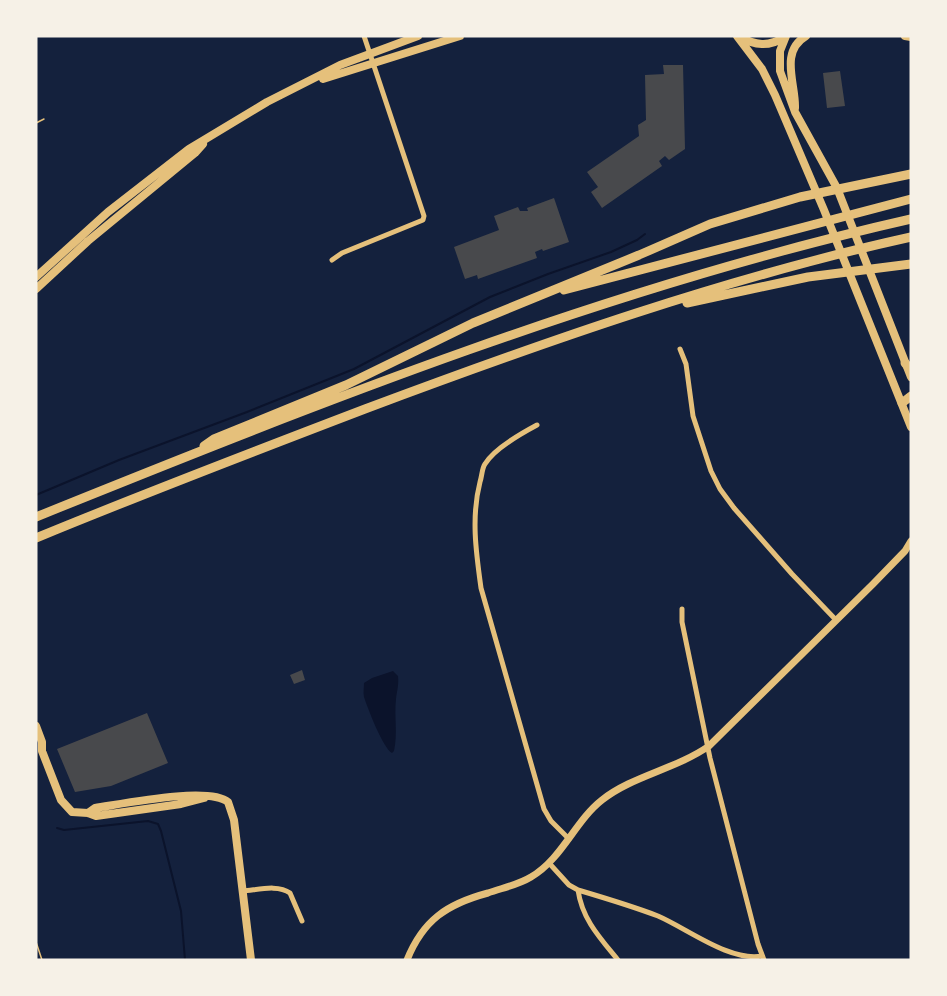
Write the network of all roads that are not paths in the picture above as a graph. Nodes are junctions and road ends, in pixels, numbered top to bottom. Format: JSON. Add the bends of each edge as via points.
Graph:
{"nodes":[{"id":1,"x":364,"y":36,"type":"edge"},
{"id":2,"x":418,"y":36,"type":"edge"},
{"id":3,"x":460,"y":36,"type":"edge"},
{"id":4,"x":738,"y":36,"type":"edge"},
{"id":5,"x":786,"y":36,"type":"edge"},
{"id":6,"x":806,"y":36,"type":"edge"},
{"id":7,"x":905,"y":36,"type":"edge"},
{"id":8,"x":911,"y":37,"type":"edge"},
{"id":9,"x":369,"y":53,"type":"junction"},
{"id":10,"x":372,"y":64,"type":"junction"},
{"id":11,"x":310,"y":81,"type":"junction"},
{"id":12,"x":795,"y":112,"type":"junction"},
{"id":13,"x":207,"y":139,"type":"junction"},
{"id":14,"x":911,"y":174,"type":"edge"},
{"id":15,"x":837,"y":188,"type":"junction"},
{"id":16,"x":817,"y":193,"type":"junction"},
{"id":17,"x":911,"y":199,"type":"edge"},
{"id":18,"x":911,"y":219,"type":"edge"},
{"id":19,"x":911,"y":237,"type":"edge"},
{"id":20,"x":332,"y":260,"type":"dead end"},
{"id":21,"x":911,"y":264,"type":"edge"},
{"id":22,"x":887,"y":267,"type":"junction"},
{"id":23,"x":911,"y":269,"type":"edge"},
{"id":24,"x":36,"y":277,"type":"edge"},
{"id":25,"x":37,"y":286,"type":"edge"},
{"id":26,"x":533,"y":299,"type":"junction"},
{"id":27,"x":598,"y":327,"type":"junction"},
{"id":28,"x":680,"y":349,"type":"dead end"},
{"id":29,"x":908,"y":366,"type":"edge"},
{"id":30,"x":911,"y":377,"type":"edge"},
{"id":31,"x":911,"y":396,"type":"edge"},
{"id":32,"x":906,"y":403,"type":"edge"},
{"id":33,"x":537,"y":425,"type":"dead end"},
{"id":34,"x":911,"y":427,"type":"edge"},
{"id":35,"x":184,"y":458,"type":"junction"},
{"id":36,"x":36,"y":517,"type":"edge"},
{"id":37,"x":36,"y":538,"type":"edge"},
{"id":38,"x":911,"y":541,"type":"edge"},
{"id":39,"x":908,"y":550,"type":"edge"},
{"id":40,"x":682,"y":609,"type":"dead end"},
{"id":41,"x":837,"y":620,"type":"junction"},
{"id":42,"x":36,"y":726,"type":"edge"},
{"id":43,"x":709,"y":746,"type":"junction"},
{"id":44,"x":39,"y":749,"type":"edge"},
{"id":45,"x":569,"y":839,"type":"junction"},
{"id":46,"x":549,"y":862,"type":"junction"},
{"id":47,"x":578,"y":890,"type":"junction"},
{"id":48,"x":243,"y":891,"type":"junction"},
{"id":49,"x":302,"y":921,"type":"dead end"},
{"id":50,"x":763,"y":958,"type":"edge"},
{"id":51,"x":250,"y":960,"type":"edge"},
{"id":52,"x":407,"y":960,"type":"edge"},
{"id":53,"x":618,"y":960,"type":"edge"}],
"edges":[{"from":1,"to":9,"type":"street"},
{"from":2,"to":9,"type":"main road"},
{"from":3,"to":10,"type":"main road"},
{"from":4,"to":5,"type":"main road","via":[[765,45]]},
{"from":4,"to":16,"type":"main road","via":[[769,81]]},
{"from":5,"to":12,"type":"main road","via":[[779,64]]},
{"from":6,"to":12,"type":"main road","via":[[790,55]]},
{"from":7,"to":8,"type":"main road"},
{"from":9,"to":10,"type":"street"},
{"from":9,"to":11,"type":"main road"},
{"from":10,"to":11,"type":"main road"},
{"from":10,"to":20,"type":"street","via":[[424,216],[423,220]]},
{"from":11,"to":13,"type":"main road"},
{"from":12,"to":15,"type":"main road"},
{"from":13,"to":24,"type":"main road","via":[[117,206]]},
{"from":13,"to":25,"type":"main road"},
{"from":14,"to":15,"type":"highway"},
{"from":15,"to":16,"type":"highway"},
{"from":15,"to":29,"type":"main road"},
{"from":16,"to":26,"type":"highway","via":[[710,224]]},
{"from":16,"to":32,"type":"main road"},
{"from":17,"to":26,"type":"highway"},
{"from":18,"to":35,"type":"highway","via":[[742,262],[591,308],[371,385]]},
{"from":19,"to":27,"type":"highway","via":[[746,279]]},
{"from":21,"to":22,"type":"highway"},
{"from":22,"to":23,"type":"highway"},
{"from":22,"to":27,"type":"highway","via":[[829,273],[720,295]]},
{"from":26,"to":35,"type":"highway","via":[[447,335],[346,385],[214,439]]},
{"from":27,"to":37,"type":"highway","via":[[478,367]]},
{"from":28,"to":41,"type":"street","via":[[686,364],[693,416],[715,481],[734,508]]},
{"from":29,"to":30,"type":"main road"},
{"from":31,"to":32,"type":"highway"},
{"from":32,"to":34,"type":"main road"},
{"from":33,"to":45,"type":"street","via":[[516,436],[485,464],[475,524],[481,588],[544,809]]},
{"from":35,"to":36,"type":"highway"},
{"from":38,"to":39,"type":"street"},
{"from":39,"to":41,"type":"street"},
{"from":40,"to":43,"type":"street"},
{"from":41,"to":43,"type":"street"},
{"from":42,"to":44,"type":"main road","via":[[42,742]]},
{"from":43,"to":45,"type":"street","via":[[612,792]]},
{"from":43,"to":50,"type":"street"},
{"from":44,"to":48,"type":"main road","via":[[65,807],[72,812],[96,816],[190,803],[208,796],[224,798],[233,813]]},
{"from":45,"to":46,"type":"street"},
{"from":46,"to":47,"type":"street"},
{"from":46,"to":52,"type":"street","via":[[525,880],[459,902],[435,916]]},
{"from":47,"to":50,"type":"street","via":[[659,917],[732,952]]},
{"from":47,"to":53,"type":"street","via":[[586,920]]},
{"from":48,"to":49,"type":"street","via":[[286,890]]},
{"from":48,"to":51,"type":"main road"}]}
